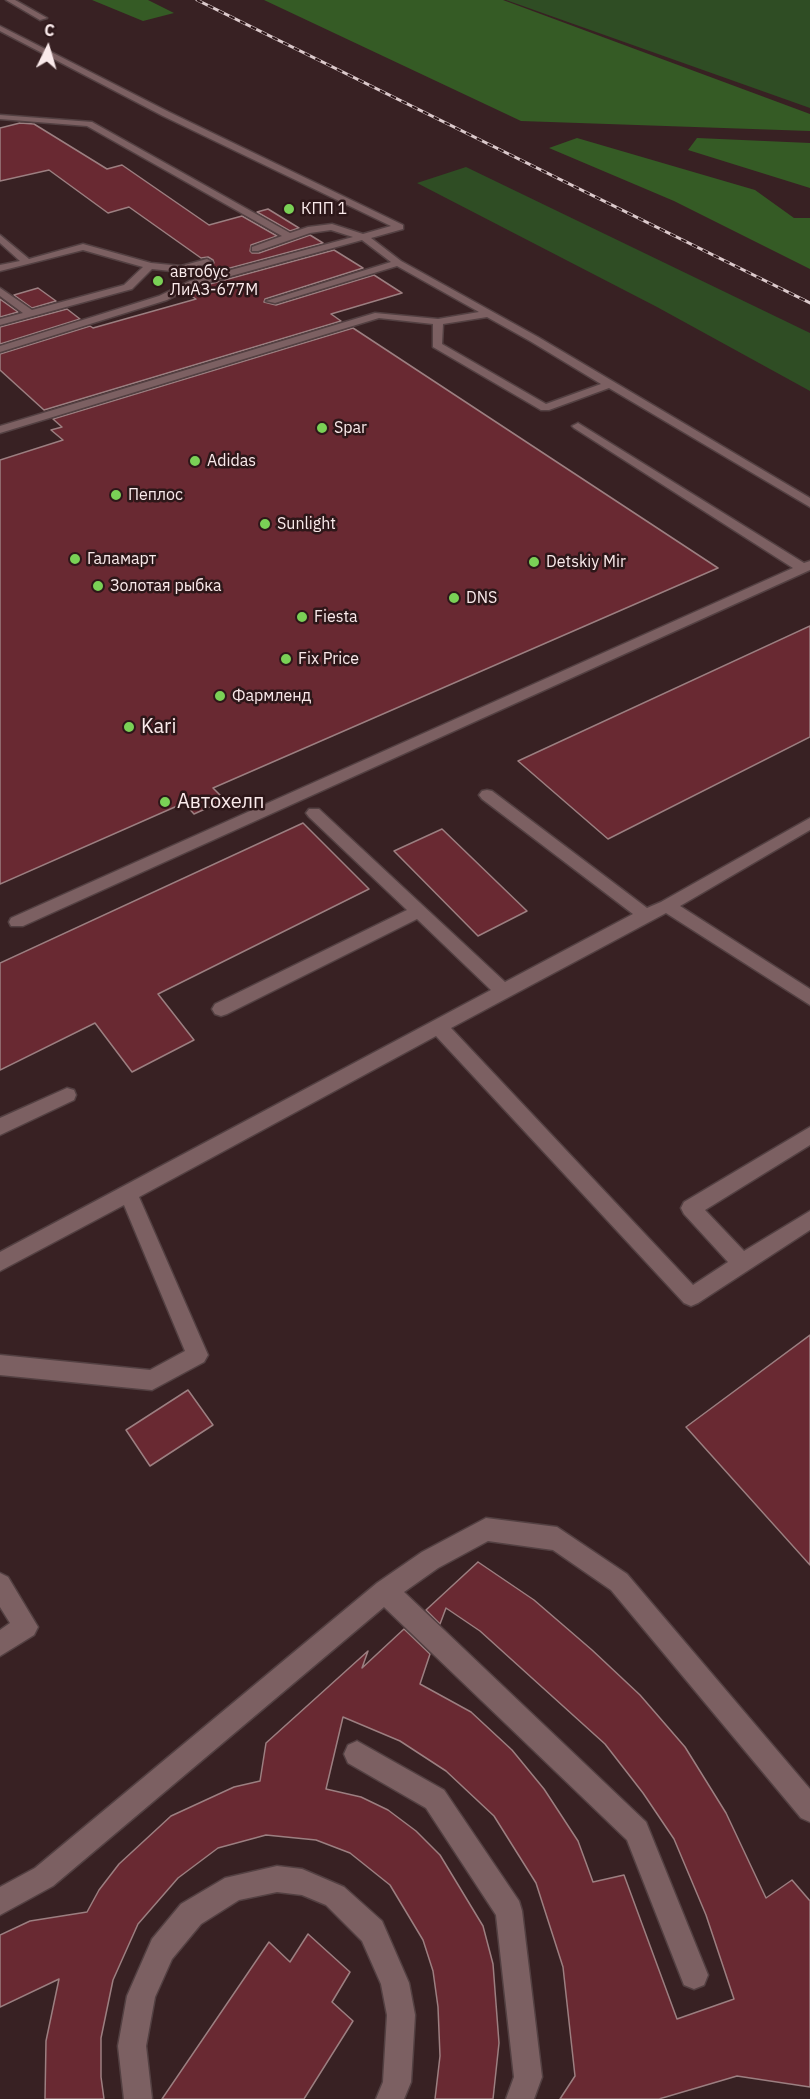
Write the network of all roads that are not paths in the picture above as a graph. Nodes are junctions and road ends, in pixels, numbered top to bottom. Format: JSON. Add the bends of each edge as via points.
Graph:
{"nodes":[{"id":1,"x":10,"y":0,"type":"edge"},
{"id":2,"x":43,"y":18,"type":"dead end"},
{"id":3,"x":0,"y":28,"type":"edge"},
{"id":4,"x":0,"y":117,"type":"edge"},
{"id":5,"x":288,"y":236,"type":"junction"},
{"id":6,"x":0,"y":238,"type":"edge"},
{"id":7,"x":365,"y":238,"type":"junction"},
{"id":8,"x":255,"y":249,"type":"dead end"},
{"id":9,"x":27,"y":262,"type":"junction"},
{"id":10,"x":207,"y":262,"type":"dead end"},
{"id":11,"x":398,"y":263,"type":"junction"},
{"id":12,"x":150,"y":266,"type":"junction"},
{"id":13,"x":0,"y":268,"type":"edge"},
{"id":14,"x":0,"y":291,"type":"edge"},
{"id":15,"x":271,"y":302,"type":"dead end"},
{"id":16,"x":30,"y":313,"type":"junction"},
{"id":17,"x":489,"y":314,"type":"junction"},
{"id":18,"x":0,"y":322,"type":"edge"},
{"id":19,"x":438,"y":322,"type":"junction"},
{"id":20,"x":0,"y":349,"type":"edge"},
{"id":21,"x":611,"y":384,"type":"junction"},
{"id":22,"x":578,"y":426,"type":"dead end"},
{"id":23,"x":0,"y":430,"type":"edge"},
{"id":24,"x":810,"y":503,"type":"edge"},
{"id":25,"x":807,"y":566,"type":"edge"},
{"id":26,"x":487,"y":795,"type":"dead end"},
{"id":27,"x":314,"y":813,"type":"dead end"},
{"id":28,"x":810,"y":823,"type":"edge"},
{"id":29,"x":667,"y":906,"type":"junction"},
{"id":30,"x":417,"y":912,"type":"junction"},
{"id":31,"x":645,"y":915,"type":"junction"},
{"id":32,"x":17,"y":922,"type":"dead end"},
{"id":33,"x":504,"y":992,"type":"junction"},
{"id":34,"x":810,"y":998,"type":"edge"},
{"id":35,"x":221,"y":1010,"type":"dead end"},
{"id":36,"x":439,"y":1027,"type":"junction"},
{"id":37,"x":67,"y":1095,"type":"dead end"},
{"id":38,"x":0,"y":1127,"type":"edge"},
{"id":39,"x":810,"y":1135,"type":"edge"},
{"id":40,"x":129,"y":1195,"type":"junction"},
{"id":41,"x":810,"y":1219,"type":"edge"},
{"id":42,"x":0,"y":1262,"type":"edge"},
{"id":43,"x":742,"y":1263,"type":"junction"},
{"id":44,"x":0,"y":1365,"type":"edge"},
{"id":45,"x":0,"y":1585,"type":"edge"},
{"id":46,"x":385,"y":1591,"type":"junction"},
{"id":47,"x":0,"y":1644,"type":"edge"},
{"id":48,"x":357,"y":1754,"type":"dead end"},
{"id":49,"x":810,"y":1809,"type":"edge"},
{"id":50,"x":0,"y":1902,"type":"edge"},
{"id":51,"x":694,"y":1975,"type":"dead end"},
{"id":52,"x":138,"y":2099,"type":"edge"},
{"id":53,"x":390,"y":2099,"type":"edge"},
{"id":54,"x":520,"y":2099,"type":"edge"}],
"edges":[{"from":1,"to":2,"type":"lane"},
{"from":3,"to":7,"type":"lane","via":[[166,114],[400,227]]},
{"from":4,"to":5,"type":"lane","via":[[89,124]]},
{"from":5,"to":7,"type":"lane","via":[[332,227]]},
{"from":5,"to":8,"type":"lane"},
{"from":6,"to":9,"type":"lane"},
{"from":7,"to":11,"type":"lane"},
{"from":7,"to":20,"type":"lane","via":[[194,284],[163,298]]},
{"from":9,"to":12,"type":"lane","via":[[83,248]]},
{"from":9,"to":13,"type":"lane"},
{"from":10,"to":12,"type":"lane","via":[[181,269]]},
{"from":11,"to":15,"type":"lane"},
{"from":11,"to":17,"type":"lane"},
{"from":12,"to":16,"type":"lane","via":[[128,287]]},
{"from":14,"to":16,"type":"lane"},
{"from":16,"to":18,"type":"lane"},
{"from":17,"to":19,"type":"lane"},
{"from":17,"to":21,"type":"lane"},
{"from":19,"to":21,"type":"lane","via":[[437,345],[545,408]]},
{"from":19,"to":23,"type":"lane","via":[[379,315]]},
{"from":21,"to":24,"type":"lane"},
{"from":22,"to":25,"type":"lane"},
{"from":25,"to":32,"type":"lane"},
{"from":26,"to":31,"type":"lane"},
{"from":27,"to":30,"type":"lane"},
{"from":28,"to":29,"type":"lane"},
{"from":29,"to":31,"type":"lane"},
{"from":29,"to":34,"type":"lane"},
{"from":30,"to":33,"type":"lane"},
{"from":30,"to":35,"type":"lane"},
{"from":31,"to":33,"type":"lane"},
{"from":33,"to":36,"type":"lane"},
{"from":36,"to":40,"type":"lane"},
{"from":36,"to":43,"type":"lane","via":[[691,1297]]},
{"from":37,"to":38,"type":"lane"},
{"from":39,"to":43,"type":"lane","via":[[691,1208]]},
{"from":40,"to":42,"type":"lane"},
{"from":40,"to":44,"type":"lane","via":[[197,1355],[152,1380]]},
{"from":41,"to":43,"type":"lane"},
{"from":45,"to":47,"type":"lane","via":[[26,1627]]},
{"from":46,"to":49,"type":"lane","via":[[486,1529],[557,1539],[619,1582]]},
{"from":46,"to":50,"type":"lane","via":[[44,1877]]},
{"from":46,"to":51,"type":"lane","via":[[637,1831]]},
{"from":48,"to":54,"type":"lane","via":[[435,1799],[509,1911],[528,2077]]},
{"from":52,"to":53,"type":"lane","via":[[132,2046],[141,1996],[162,1949],[191,1914],[234,1887],[277,1879],[302,1882],[334,1896],[372,1931],[395,1983],[401,2015],[397,2082]]}]}
